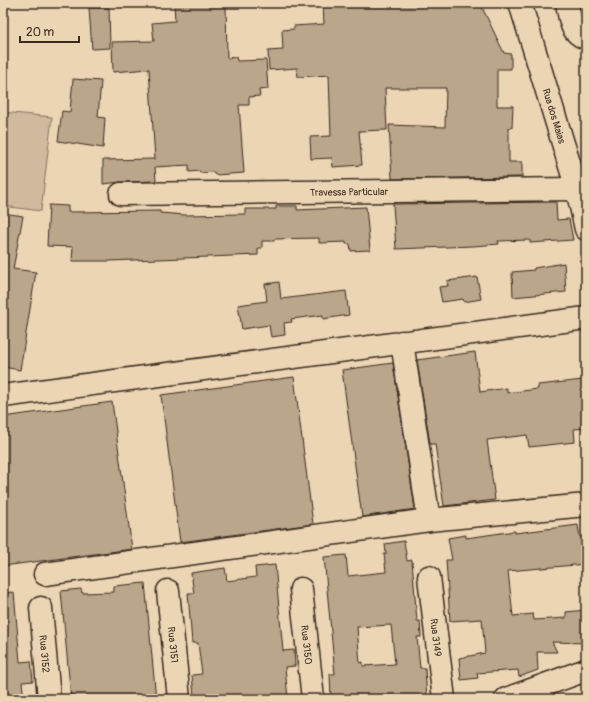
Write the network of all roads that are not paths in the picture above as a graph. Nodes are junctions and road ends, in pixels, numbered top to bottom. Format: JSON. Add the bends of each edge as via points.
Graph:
{"nodes":[{"id":1,"x":520,"y":3,"type":"edge"},
{"id":2,"x":567,"y":3,"type":"edge"},
{"id":3,"x":586,"y":38,"type":"edge"},
{"id":4,"x":577,"y":189,"type":"junction"},
{"id":5,"x":121,"y":194,"type":"dead end"},
{"id":6,"x":585,"y":217,"type":"edge"},
{"id":7,"x":586,"y":318,"type":"edge"},
{"id":8,"x":402,"y":342,"type":"junction"},
{"id":9,"x":3,"y":396,"type":"edge"},
{"id":10,"x":586,"y":505,"type":"edge"},
{"id":11,"x":429,"y":520,"type":"junction"},
{"id":12,"x":45,"y":574,"type":"dead end"},
{"id":13,"x":429,"y":577,"type":"dead end"},
{"id":14,"x":301,"y":589,"type":"dead end"},
{"id":15,"x":168,"y":591,"type":"dead end"},
{"id":16,"x":41,"y":608,"type":"dead end"},
{"id":17,"x":586,"y":670,"type":"edge"},
{"id":18,"x":50,"y":699,"type":"edge"},
{"id":19,"x":179,"y":699,"type":"edge"},
{"id":20,"x":314,"y":699,"type":"edge"},
{"id":21,"x":444,"y":699,"type":"edge"},
{"id":22,"x":506,"y":699,"type":"edge"}],
"edges":[{"from":1,"to":4,"type":"street","name":"Rua dos Maias"},
{"from":2,"to":3,"type":"street","via":[[572,28],[578,35]]},
{"from":4,"to":5,"type":"street","name":"Travessa Particular"},
{"from":4,"to":6,"type":"street","name":"Rua dos Maias"},
{"from":7,"to":8,"type":"street"},
{"from":8,"to":9,"type":"street"},
{"from":8,"to":11,"type":"street"},
{"from":10,"to":11,"type":"street"},
{"from":11,"to":12,"type":"street"},
{"from":13,"to":21,"type":"street","name":"Rua 3149"},
{"from":14,"to":20,"type":"street","name":"Rua 3150"},
{"from":15,"to":19,"type":"street","name":"Rua 3151"},
{"from":16,"to":18,"type":"street","name":"Rua 3152"},
{"from":17,"to":22,"type":"street"}]}
